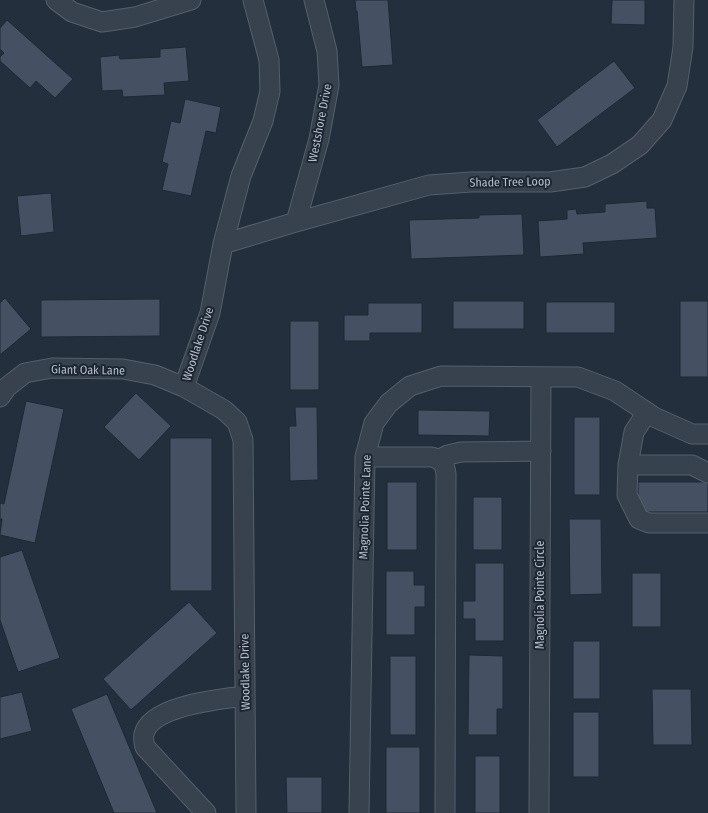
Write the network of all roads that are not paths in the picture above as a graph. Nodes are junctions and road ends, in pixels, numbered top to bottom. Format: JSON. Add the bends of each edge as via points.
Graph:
{"nodes":[{"id":1,"x":56,"y":0,"type":"edge"},
{"id":2,"x":191,"y":0,"type":"edge"},
{"id":3,"x":252,"y":0,"type":"edge"},
{"id":4,"x":314,"y":0,"type":"edge"},
{"id":5,"x":684,"y":0,"type":"edge"},
{"id":6,"x":296,"y":222,"type":"junction"},
{"id":7,"x":223,"y":244,"type":"junction"},
{"id":8,"x":541,"y":377,"type":"junction"},
{"id":9,"x":184,"y":387,"type":"junction"},
{"id":10,"x":0,"y":397,"type":"edge"},
{"id":11,"x":647,"y":412,"type":"junction"},
{"id":12,"x":708,"y":434,"type":"edge"},
{"id":13,"x":541,"y":451,"type":"junction"},
{"id":14,"x":365,"y":458,"type":"junction"},
{"id":15,"x":440,"y":459,"type":"junction"},
{"id":16,"x":628,"y":465,"type":"junction"},
{"id":17,"x":708,"y":473,"type":"edge"},
{"id":18,"x":708,"y":523,"type":"edge"},
{"id":19,"x":245,"y":696,"type":"junction"},
{"id":20,"x":206,"y":813,"type":"edge"},
{"id":21,"x":246,"y":813,"type":"edge"},
{"id":22,"x":359,"y":813,"type":"edge"},
{"id":23,"x":445,"y":813,"type":"edge"},
{"id":24,"x":538,"y":813,"type":"edge"}],
"edges":[{"from":1,"to":2,"type":"street","via":[[72,12],[102,22],[135,17]]},
{"from":3,"to":7,"type":"street","name":"Woodlake Drive","via":[[269,60],[270,91],[263,121],[241,176]]},
{"from":4,"to":6,"type":"street","name":"Westshore Drive","via":[[327,51],[329,85],[319,139]]},
{"from":5,"to":6,"type":"street","name":"Shade Tree Loop","via":[[683,47],[677,86],[662,120],[640,145],[612,164],[585,177],[550,182],[429,185]]},
{"from":6,"to":7,"type":"street","name":"Shade Tree Loop"},
{"from":7,"to":9,"type":"street","name":"Woodlake Drive","via":[[210,314]]},
{"from":8,"to":11,"type":"street","name":"Magnolia Pointe Lane","via":[[578,377],[615,391]]},
{"from":8,"to":13,"type":"street","name":"Magnolia Pointe Circle"},
{"from":8,"to":14,"type":"street","name":"Magnolia Pointe Lane","via":[[442,376],[410,386],[389,403],[374,423]]},
{"from":9,"to":10,"type":"street","name":"Giant Oak Lane","via":[[155,374],[123,369],[52,368],[25,373],[7,387]]},
{"from":9,"to":19,"type":"street","name":"Woodlake Drive","via":[[224,410],[237,422],[243,440]]},
{"from":11,"to":12,"type":"street","name":"Magnolia Pointe Lane","via":[[692,434]]},
{"from":11,"to":16,"type":"street","via":[[634,432]]},
{"from":13,"to":15,"type":"street","via":[[461,452]]},
{"from":13,"to":24,"type":"street","name":"Magnolia Pointe Circle"},
{"from":14,"to":15,"type":"street"},
{"from":14,"to":22,"type":"street","name":"Magnolia Pointe Lane"},
{"from":15,"to":23,"type":"street","via":[[445,464],[446,474]]},
{"from":16,"to":17,"type":"street","via":[[692,465]]},
{"from":16,"to":18,"type":"street","via":[[627,495],[640,519],[649,523]]},
{"from":19,"to":20,"type":"street","via":[[203,701],[163,714],[149,724],[144,735],[145,747]]},
{"from":19,"to":21,"type":"street","name":"Woodlake Drive"}]}
